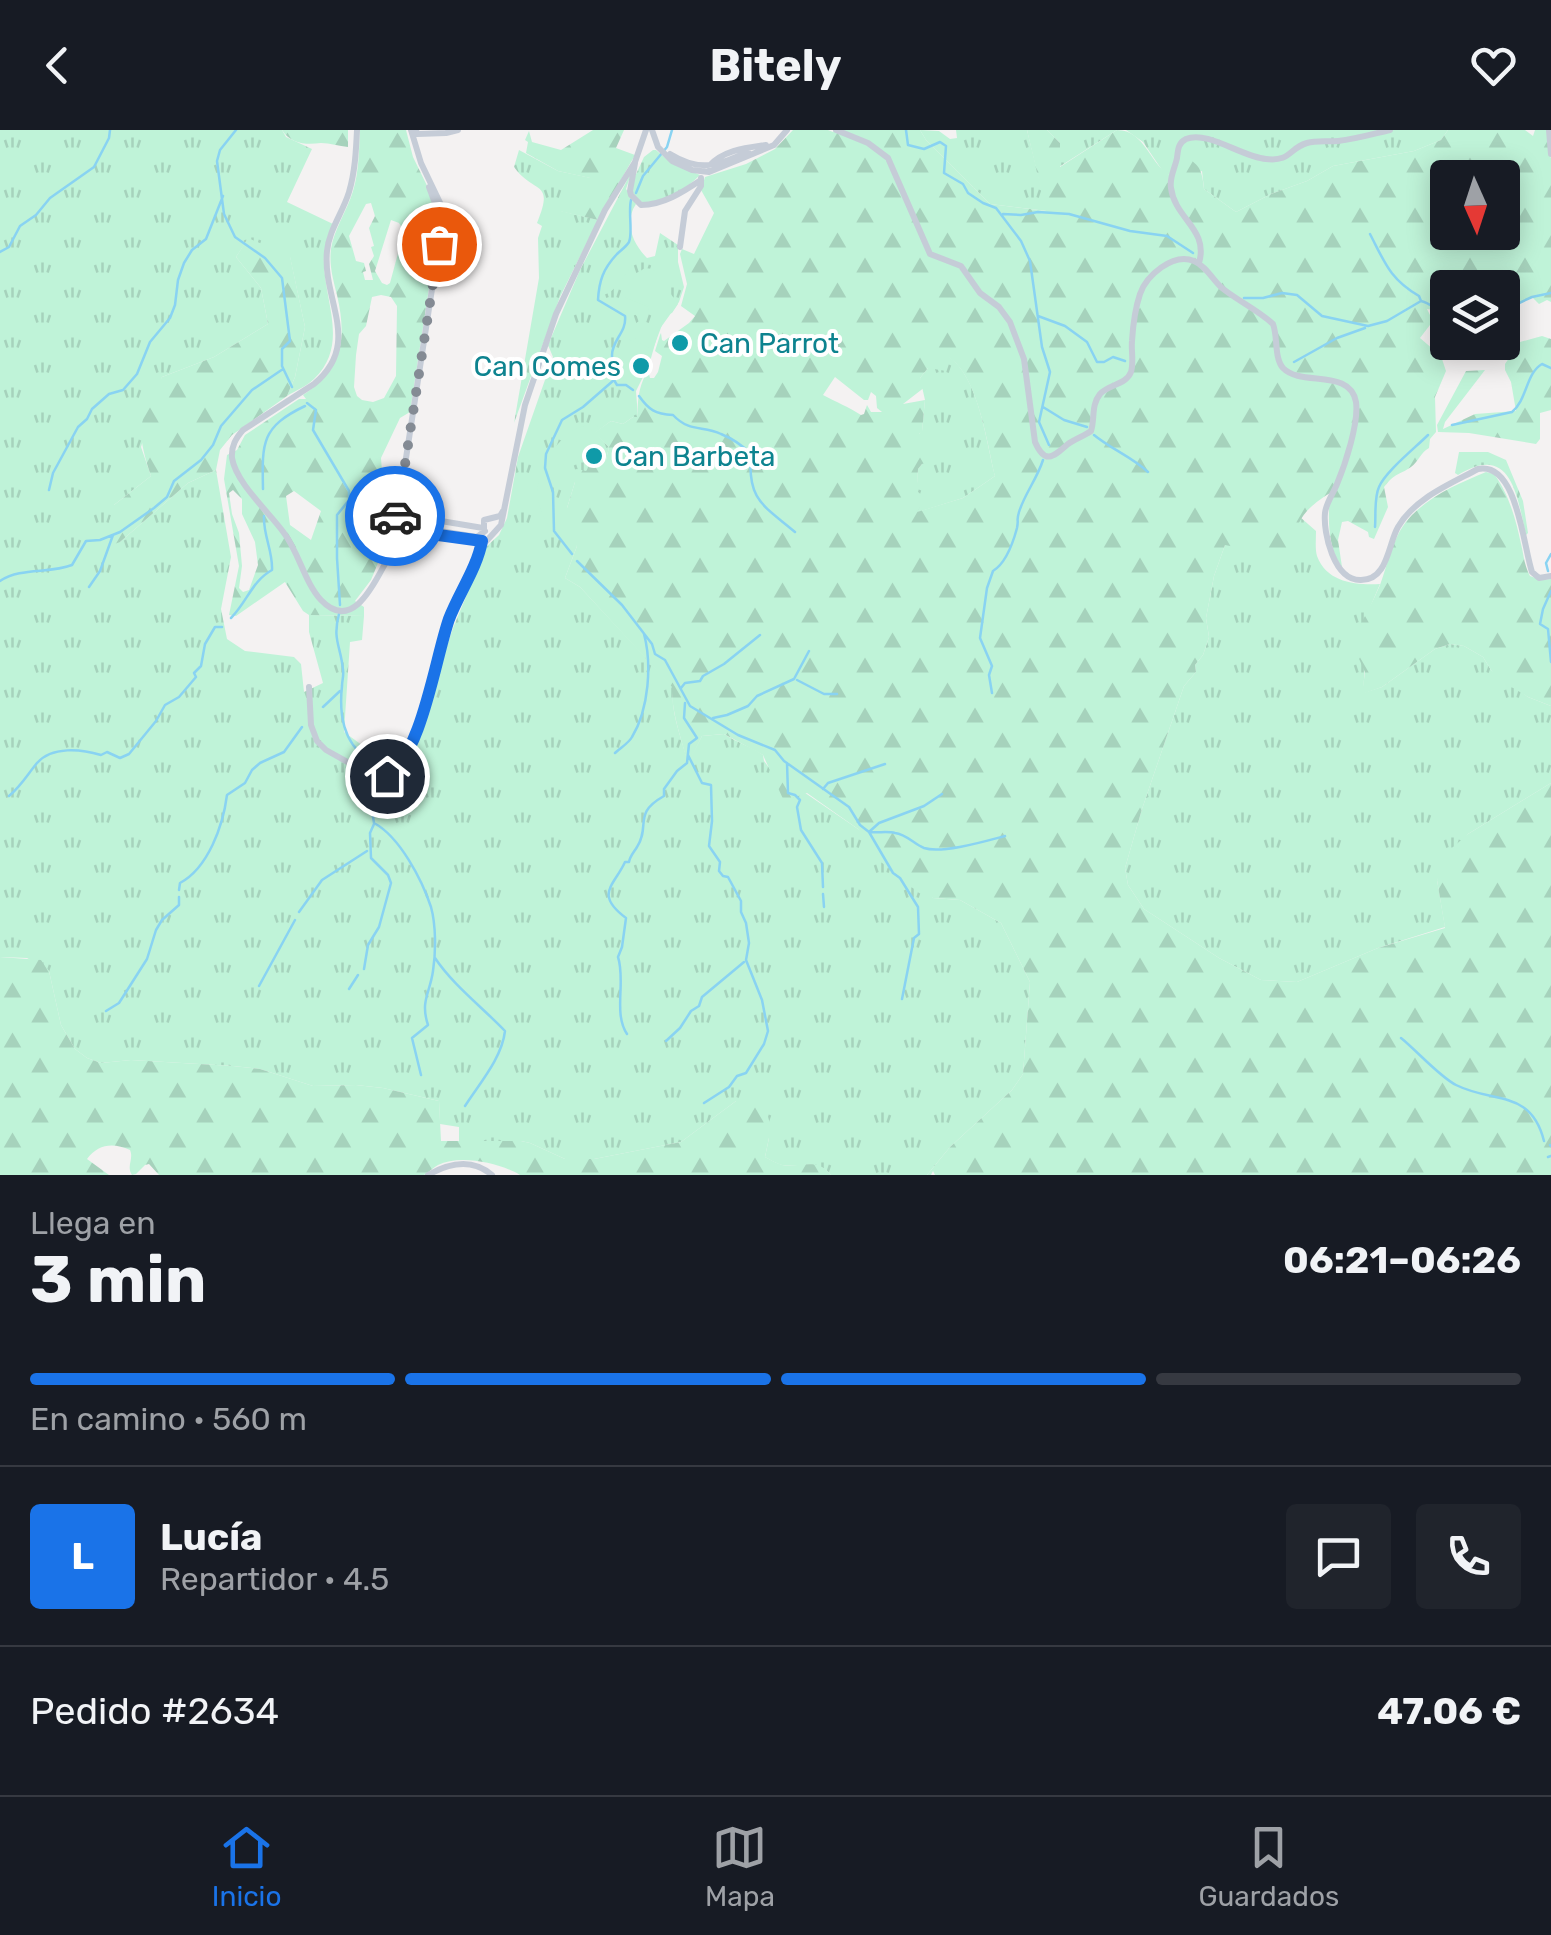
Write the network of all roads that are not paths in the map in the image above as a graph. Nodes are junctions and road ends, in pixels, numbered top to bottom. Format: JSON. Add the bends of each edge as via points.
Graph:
{"nodes":[{"id":1,"x":357,"y":130,"type":"edge"},
{"id":2,"x":458,"y":130,"type":"edge"},
{"id":3,"x":787,"y":130,"type":"edge"},
{"id":4,"x":836,"y":130,"type":"edge"},
{"id":5,"x":1390,"y":130,"type":"edge"},
{"id":6,"x":1549,"y":130,"type":"edge"},
{"id":7,"x":413,"y":131,"type":"edge"},
{"id":8,"x":446,"y":132,"type":"edge"},
{"id":9,"x":655,"y":137,"type":"edge"},
{"id":10,"x":780,"y":138,"type":"junction"},
{"id":11,"x":644,"y":148,"type":"junction"},
{"id":12,"x":412,"y":150,"type":"junction"},
{"id":13,"x":1551,"y":154,"type":"edge"},
{"id":14,"x":750,"y":156,"type":"junction"},
{"id":15,"x":726,"y":158,"type":"junction"},
{"id":16,"x":672,"y":159,"type":"junction"},
{"id":17,"x":635,"y":162,"type":"junction"},
{"id":18,"x":423,"y":166,"type":"junction"},
{"id":19,"x":704,"y":173,"type":"junction"},
{"id":20,"x":425,"y":180,"type":"junction"},
{"id":21,"x":440,"y":198,"type":"junction"},
{"id":22,"x":439,"y":214,"type":"junction"},
{"id":23,"x":440,"y":232,"type":"junction"},
{"id":24,"x":680,"y":247,"type":"dead end"},
{"id":25,"x":1199,"y":263,"type":"junction"},
{"id":26,"x":400,"y":497,"type":"junction"},
{"id":27,"x":504,"y":510,"type":"junction"},
{"id":28,"x":399,"y":514,"type":"junction"},
{"id":29,"x":491,"y":518,"type":"junction"},
{"id":30,"x":399,"y":529,"type":"junction"},
{"id":31,"x":486,"y":535,"type":"junction"},
{"id":32,"x":1551,"y":576,"type":"edge"},
{"id":33,"x":309,"y":687,"type":"dead end"},
{"id":34,"x":428,"y":1175,"type":"edge"},
{"id":35,"x":492,"y":1175,"type":"edge"}],
"edges":[{"from":1,"to":30,"type":"street","via":[[349,194],[327,253],[339,327],[334,358],[314,384],[239,434],[232,460],[327,604],[342,610],[369,594]]},
{"from":2,"to":8,"type":"street"},
{"from":3,"to":10,"type":"street"},
{"from":4,"to":25,"type":"street","via":[[883,153],[930,254],[962,266],[980,294],[1005,314],[1024,359],[1035,442],[1046,456],[1091,431],[1100,395],[1130,374],[1145,282],[1173,262]]},
{"from":5,"to":25,"type":"street","via":[[1310,142],[1271,160],[1204,136],[1183,141],[1170,183],[1199,236]]},
{"from":6,"to":13,"type":"street"},
{"from":7,"to":8,"type":"street"},
{"from":7,"to":12,"type":"street"},
{"from":7,"to":18,"type":"street"},
{"from":9,"to":11,"type":"street"},
{"from":9,"to":11,"type":"street"},
{"from":9,"to":16,"type":"street"},
{"from":10,"to":14,"type":"street"},
{"from":10,"to":15,"type":"street"},
{"from":11,"to":17,"type":"street"},
{"from":12,"to":18,"type":"street"},
{"from":12,"to":20,"type":"street"},
{"from":14,"to":15,"type":"street"},
{"from":14,"to":19,"type":"street"},
{"from":15,"to":19,"type":"street"},
{"from":16,"to":19,"type":"street"},
{"from":16,"to":19,"type":"street"},
{"from":17,"to":19,"type":"street","via":[[630,185],[641,205],[656,204]]},
{"from":17,"to":27,"type":"street","via":[[556,314],[525,405]]},
{"from":18,"to":21,"type":"street"},
{"from":19,"to":24,"type":"street","via":[[685,211]]},
{"from":20,"to":21,"type":"street"},
{"from":20,"to":22,"type":"street"},
{"from":21,"to":22,"type":"street"},
{"from":21,"to":23,"type":"street"},
{"from":22,"to":23,"type":"street"},
{"from":23,"to":26,"type":"street"},
{"from":25,"to":32,"type":"street","via":[[1273,324],[1285,370],[1331,380],[1355,398],[1344,466],[1325,516],[1342,572],[1360,580],[1374,576],[1412,510],[1486,467],[1508,486],[1532,572]]},
{"from":26,"to":28,"type":"street"},
{"from":26,"to":30,"type":"street","via":[[394,520]]},
{"from":27,"to":29,"type":"street"},
{"from":27,"to":31,"type":"street","via":[[501,525]]},
{"from":28,"to":30,"type":"street"},
{"from":28,"to":31,"type":"street"},
{"from":29,"to":31,"type":"street","via":[[484,520]]},
{"from":29,"to":31,"type":"street","via":[[496,521]]},
{"from":30,"to":31,"type":"street"},
{"from":31,"to":33,"type":"street","via":[[450,617],[416,733],[394,771],[368,774],[317,741]]},
{"from":34,"to":35,"type":"street","via":[[462,1163]]}]}
